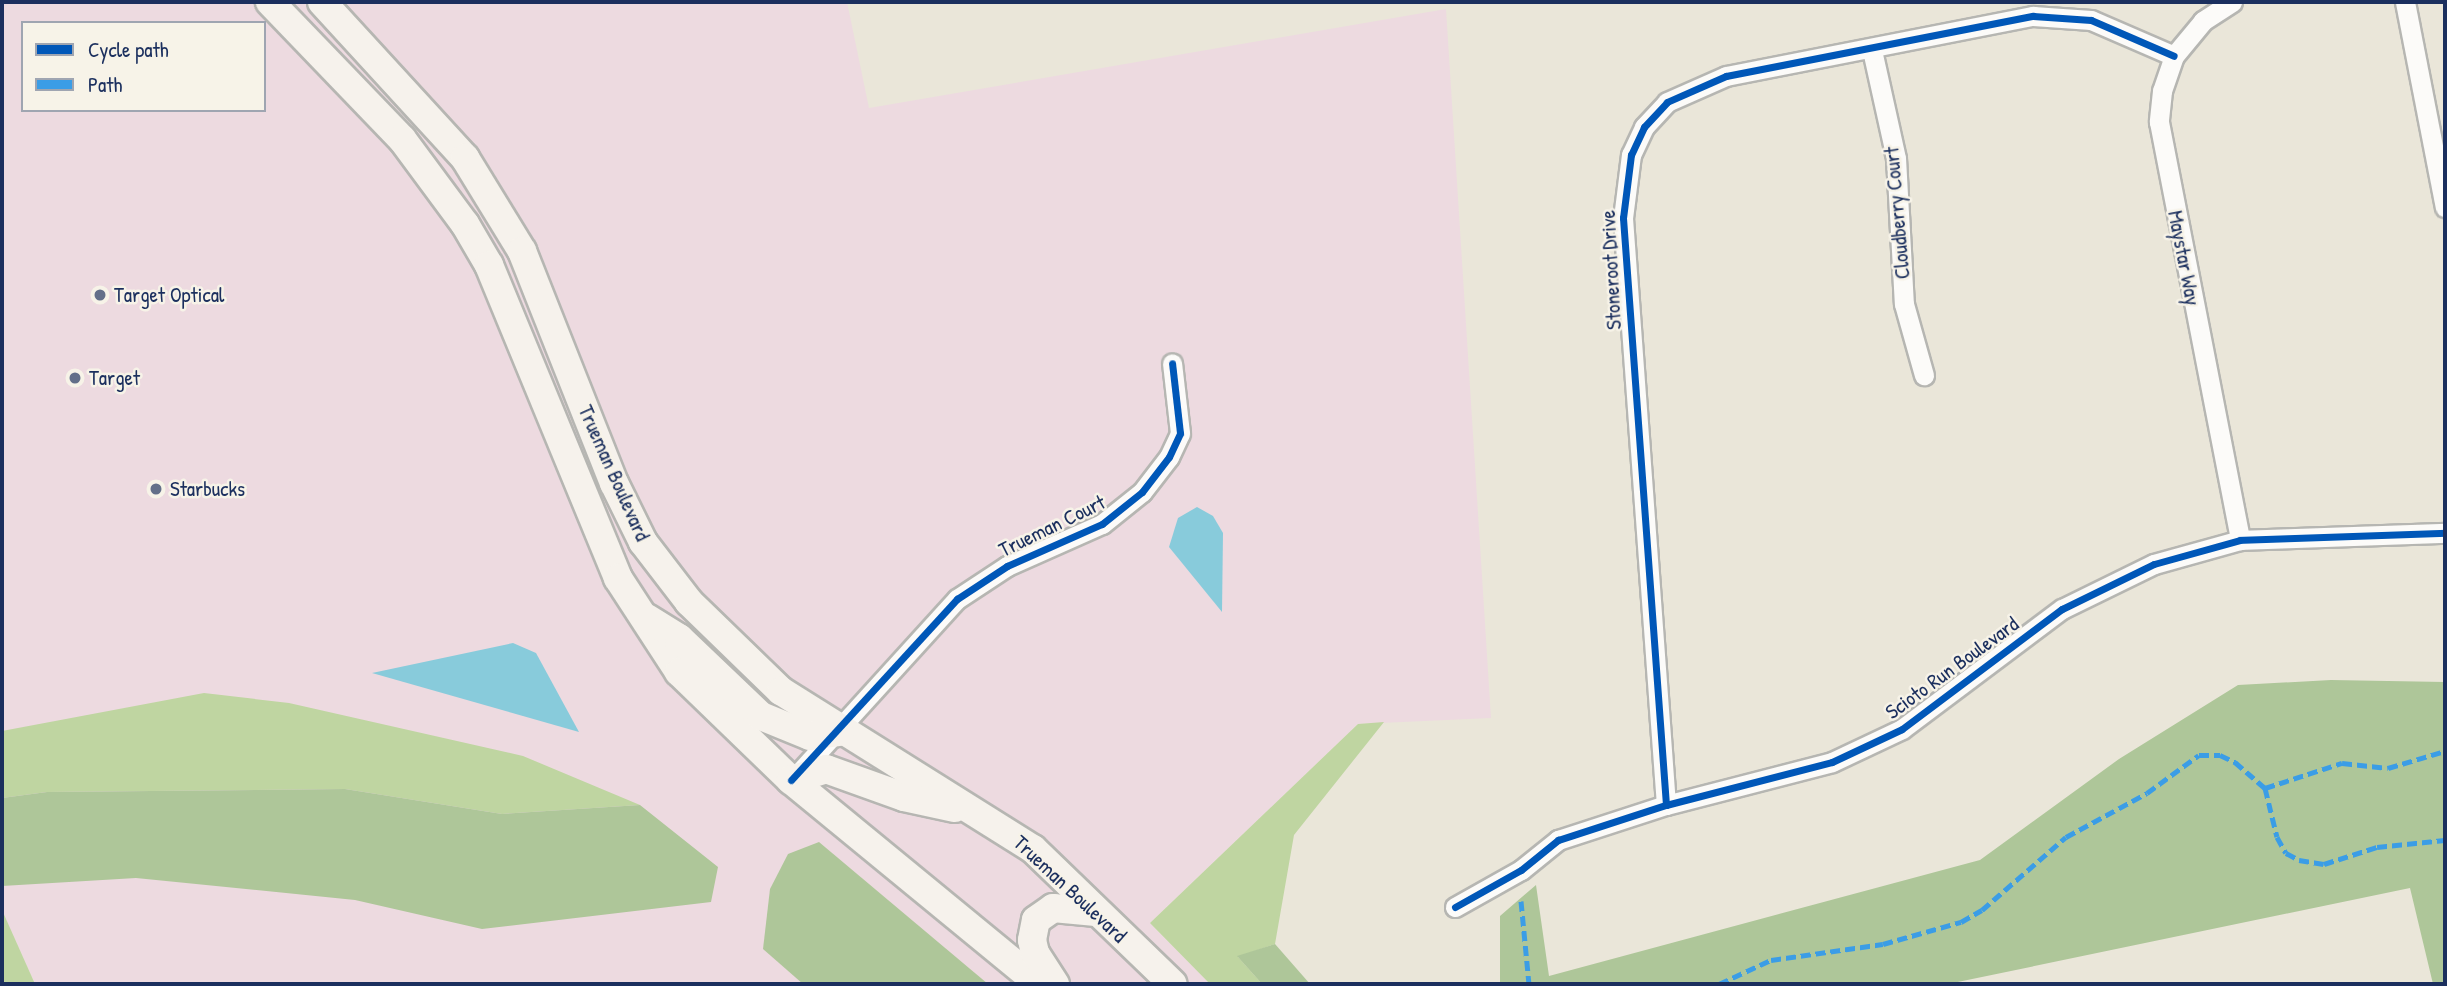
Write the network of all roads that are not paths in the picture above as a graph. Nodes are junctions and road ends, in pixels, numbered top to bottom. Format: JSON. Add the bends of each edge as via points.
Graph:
{"nodes":[{"id":1,"x":270,"y":2,"type":"edge"},
{"id":2,"x":322,"y":2,"type":"edge"},
{"id":3,"x":2232,"y":2,"type":"edge"},
{"id":4,"x":2405,"y":2,"type":"edge"},
{"id":5,"x":1872,"y":50,"type":"junction"},
{"id":6,"x":2174,"y":56,"type":"junction"},
{"id":7,"x":2445,"y":207,"type":"edge"},
{"id":8,"x":1172,"y":363,"type":"dead end"},
{"id":9,"x":1924,"y":375,"type":"dead end"},
{"id":10,"x":2445,"y":533,"type":"edge"},
{"id":11,"x":2240,"y":540,"type":"junction"},
{"id":12,"x":636,"y":610,"type":"junction"},
{"id":13,"x":840,"y":732,"type":"junction"},
{"id":14,"x":791,"y":780,"type":"junction"},
{"id":15,"x":1665,"y":805,"type":"junction"},
{"id":16,"x":982,"y":814,"type":"junction"},
{"id":17,"x":1455,"y":907,"type":"dead end"},
{"id":18,"x":1096,"y":912,"type":"junction"},
{"id":19,"x":1039,"y":984,"type":"edge"},
{"id":20,"x":1055,"y":984,"type":"edge"},
{"id":21,"x":1173,"y":984,"type":"edge"}],
"edges":[{"from":1,"to":12,"type":"main road","name":"Trueman Boulevard","via":[[402,139],[465,224],[489,265],[578,488]]},
{"from":2,"to":13,"type":"main road","name":"Trueman Boulevard","via":[[465,158],[522,251],[614,483],[643,542],[689,603],[748,663]]},
{"from":3,"to":6,"type":"street","name":"Maystar Way","via":[[2203,21]]},
{"from":4,"to":7,"type":"street"},
{"from":5,"to":6,"type":"street","name":"Stoneroot Drive","via":[[2033,16],[2062,15],[2091,20]]},
{"from":5,"to":9,"type":"street","name":"Cloudberry Court","via":[[1896,158],[1904,304]]},
{"from":5,"to":15,"type":"street","name":"Stoneroot Drive","via":[[1726,76],[1695,87],[1667,102],[1644,127],[1630,155],[1623,218]]},
{"from":6,"to":11,"type":"street","name":"Maystar Way","via":[[2162,90],[2163,153]]},
{"from":8,"to":13,"type":"street","name":"Trueman Court","via":[[1180,433],[1142,492],[1102,524],[1007,566],[957,599],[895,664]]},
{"from":10,"to":11,"type":"street","name":"Scioto Run Boulevard"},
{"from":11,"to":15,"type":"street","name":"Scioto Run Boulevard","via":[[2154,564],[2062,609],[1902,729],[1832,762]]},
{"from":12,"to":13,"type":"main road","via":[[679,638],[761,716],[810,736]]},
{"from":12,"to":14,"type":"main road","name":"Trueman Boulevard","via":[[679,672]]},
{"from":13,"to":14,"type":"street","name":"Trueman Court"},
{"from":13,"to":16,"type":"main road","name":"Trueman Boulevard"},
{"from":14,"to":16,"type":"main road","via":[[826,769],[904,797]]},
{"from":14,"to":19,"type":"main road","name":"Trueman Boulevard"},
{"from":15,"to":17,"type":"street","name":"Scioto Run Boulevard","via":[[1558,840],[1521,870]]},
{"from":16,"to":18,"type":"main road","name":"Trueman Boulevard","via":[[1032,849]]},
{"from":18,"to":20,"type":"main road","via":[[1053,908],[1036,920],[1035,953]]},
{"from":18,"to":21,"type":"main road","name":"Trueman Boulevard"}]}
